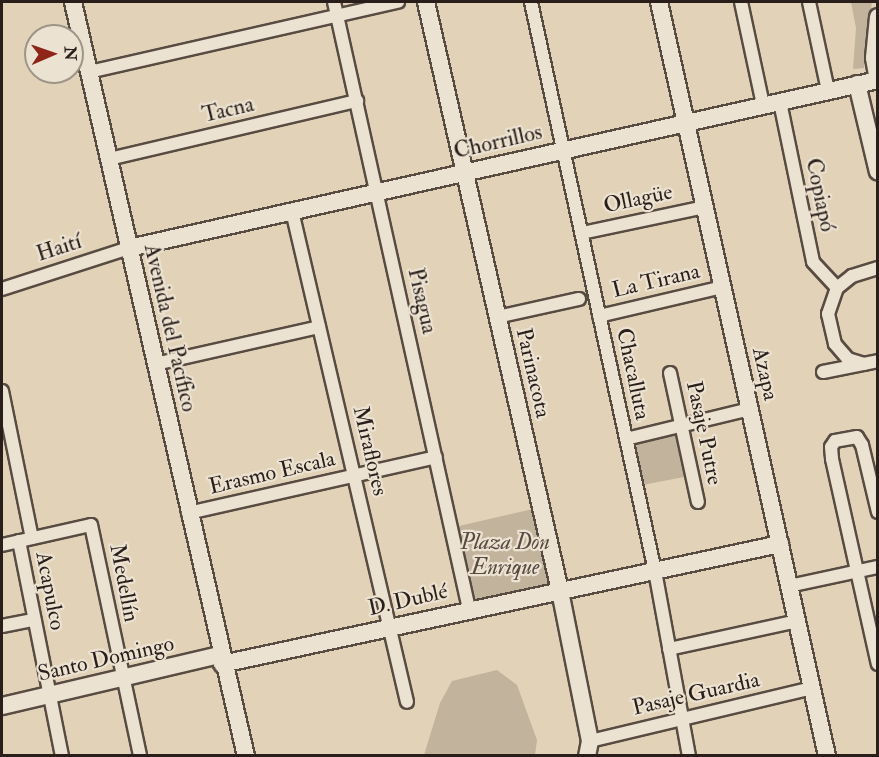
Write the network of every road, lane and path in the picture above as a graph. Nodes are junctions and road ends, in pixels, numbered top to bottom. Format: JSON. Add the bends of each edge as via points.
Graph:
{"nodes":[{"id":1,"x":74,"y":2,"type":"edge"},
{"id":2,"x":334,"y":2,"type":"edge"},
{"id":3,"x":398,"y":2,"type":"edge"},
{"id":4,"x":426,"y":2,"type":"edge"},
{"id":5,"x":531,"y":2,"type":"edge"},
{"id":6,"x":658,"y":2,"type":"edge"},
{"id":7,"x":741,"y":2,"type":"edge"},
{"id":8,"x":809,"y":2,"type":"edge"},
{"id":9,"x":338,"y":15,"type":"junction"},
{"id":10,"x":878,"y":17,"type":"edge"},
{"id":11,"x":89,"y":72,"type":"junction"},
{"id":12,"x":877,"y":80,"type":"edge"},
{"id":13,"x":857,"y":84,"type":"junction"},
{"id":14,"x":828,"y":91,"type":"junction"},
{"id":15,"x":357,"y":102,"type":"junction"},
{"id":16,"x":771,"y":103,"type":"junction"},
{"id":17,"x":686,"y":123,"type":"junction"},
{"id":18,"x":564,"y":150,"type":"junction"},
{"id":19,"x":109,"y":159,"type":"junction"},
{"id":20,"x":465,"y":172,"type":"junction"},
{"id":21,"x":878,"y":172,"type":"edge"},
{"id":22,"x":377,"y":192,"type":"junction"},
{"id":23,"x":704,"y":207,"type":"junction"},
{"id":24,"x":292,"y":211,"type":"junction"},
{"id":25,"x":582,"y":233,"type":"junction"},
{"id":26,"x":129,"y":248,"type":"junction"},
{"id":27,"x":878,"y":268,"type":"edge"},
{"id":28,"x":723,"y":288,"type":"junction"},
{"id":29,"x":837,"y":288,"type":"junction"},
{"id":30,"x":2,"y":289,"type":"edge"},
{"id":31,"x":579,"y":299,"type":"dead end"},
{"id":32,"x":599,"y":316,"type":"junction"},
{"id":33,"x":497,"y":317,"type":"junction"},
{"id":34,"x":320,"y":327,"type":"junction"},
{"id":35,"x":878,"y":361,"type":"edge"},
{"id":36,"x":155,"y":364,"type":"junction"},
{"id":37,"x":864,"y":364,"type":"junction"},
{"id":38,"x":823,"y":372,"type":"dead end"},
{"id":39,"x":670,"y":373,"type":"dead end"},
{"id":40,"x":2,"y":391,"type":"edge"},
{"id":41,"x":750,"y":409,"type":"junction"},
{"id":42,"x":682,"y":426,"type":"junction"},
{"id":43,"x":626,"y":439,"type":"junction"},
{"id":44,"x":436,"y":457,"type":"junction"},
{"id":45,"x":354,"y":476,"type":"junction"},
{"id":46,"x":698,"y":502,"type":"dead end"},
{"id":47,"x":878,"y":512,"type":"edge"},
{"id":48,"x":188,"y":513,"type":"junction"},
{"id":49,"x":32,"y":538,"type":"junction"},
{"id":50,"x":19,"y":541,"type":"junction"},
{"id":51,"x":780,"y":544,"type":"junction"},
{"id":52,"x":2,"y":545,"type":"edge"},
{"id":53,"x":878,"y":567,"type":"edge"},
{"id":54,"x":655,"y":571,"type":"junction"},
{"id":55,"x":857,"y":571,"type":"junction"},
{"id":56,"x":789,"y":586,"type":"junction"},
{"id":57,"x":560,"y":591,"type":"junction"},
{"id":58,"x":470,"y":609,"type":"junction"},
{"id":59,"x":34,"y":620,"type":"junction"},
{"id":60,"x":797,"y":621,"type":"junction"},
{"id":61,"x":2,"y":626,"type":"edge"},
{"id":62,"x":390,"y":628,"type":"junction"},
{"id":63,"x":669,"y":649,"type":"junction"},
{"id":64,"x":221,"y":659,"type":"junction"},
{"id":65,"x":878,"y":664,"type":"edge"},
{"id":66,"x":122,"y":679,"type":"junction"},
{"id":67,"x":812,"y":688,"type":"junction"},
{"id":68,"x":49,"y":696,"type":"junction"},
{"id":69,"x":407,"y":702,"type":"dead end"},
{"id":70,"x":2,"y":706,"type":"edge"},
{"id":71,"x":682,"y":719,"type":"junction"},
{"id":72,"x":589,"y":748,"type":"edge"},
{"id":73,"x":62,"y":756,"type":"edge"},
{"id":74,"x":140,"y":756,"type":"edge"},
{"id":75,"x":246,"y":756,"type":"edge"},
{"id":76,"x":689,"y":756,"type":"edge"},
{"id":77,"x":827,"y":756,"type":"edge"}],
"edges":[{"from":1,"to":11,"type":"street","name":"Avenida del Pacífico"},
{"from":2,"to":9,"type":"street","name":"Pisagua"},
{"from":3,"to":9,"type":"street"},
{"from":4,"to":20,"type":"street","name":"Parinacota"},
{"from":5,"to":18,"type":"street","name":"Chacalluta"},
{"from":6,"to":17,"type":"street","name":"Azapa"},
{"from":7,"to":16,"type":"street","name":"Copiapó"},
{"from":8,"to":14,"type":"street"},
{"from":9,"to":11,"type":"street"},
{"from":9,"to":15,"type":"street","name":"Pisagua"},
{"from":10,"to":12,"type":"street","via":[[874,58]]},
{"from":11,"to":19,"type":"street","name":"Avenida del Pacífico"},
{"from":12,"to":13,"type":"street","name":"Chorrillos"},
{"from":13,"to":14,"type":"street","name":"Chorrillos"},
{"from":13,"to":21,"type":"street"},
{"from":14,"to":16,"type":"street","name":"Chorrillos"},
{"from":15,"to":19,"type":"street","name":"Tacna"},
{"from":15,"to":22,"type":"street","name":"Pisagua"},
{"from":16,"to":17,"type":"street","name":"Chorrillos"},
{"from":16,"to":29,"type":"street","name":"Copiapó","via":[[813,262]]},
{"from":17,"to":18,"type":"street","name":"Chorrillos"},
{"from":17,"to":23,"type":"street","name":"Azapa"},
{"from":18,"to":20,"type":"street","name":"Chorrillos"},
{"from":18,"to":25,"type":"street","name":"Chacalluta"},
{"from":19,"to":26,"type":"street","name":"Avenida del Pacífico"},
{"from":20,"to":22,"type":"street","name":"Chorrillos"},
{"from":20,"to":33,"type":"street","name":"Parinacota"},
{"from":22,"to":24,"type":"street","name":"Chorrillos"},
{"from":22,"to":44,"type":"street","name":"Pisagua"},
{"from":23,"to":25,"type":"street","name":"Ollagüe"},
{"from":23,"to":28,"type":"street","name":"Azapa"},
{"from":24,"to":26,"type":"street","name":"Chorrillos"},
{"from":24,"to":34,"type":"street","name":"Miraflores"},
{"from":25,"to":32,"type":"street","name":"Chacalluta"},
{"from":26,"to":30,"type":"street","name":"Haití"},
{"from":26,"to":36,"type":"street","name":"Avenida del Pacífico"},
{"from":27,"to":29,"type":"street","via":[[852,276]]},
{"from":28,"to":32,"type":"street","name":"La Tirana"},
{"from":28,"to":41,"type":"street","name":"Azapa"},
{"from":29,"to":37,"type":"street","via":[[828,314],[829,329],[848,359]]},
{"from":31,"to":33,"type":"street"},
{"from":32,"to":43,"type":"street","name":"Chacalluta"},
{"from":33,"to":57,"type":"street","name":"Parinacota"},
{"from":34,"to":36,"type":"street"},
{"from":34,"to":45,"type":"street","name":"Miraflores"},
{"from":35,"to":37,"type":"street"},
{"from":36,"to":48,"type":"street","name":"Avenida del Pacífico"},
{"from":37,"to":38,"type":"street"},
{"from":39,"to":42,"type":"street","name":"Pasaje Putre"},
{"from":40,"to":49,"type":"street","name":"Acapulco"},
{"from":41,"to":42,"type":"street"},
{"from":41,"to":51,"type":"street","name":"Azapa"},
{"from":42,"to":43,"type":"street"},
{"from":42,"to":46,"type":"street","name":"Pasaje Putre"},
{"from":43,"to":54,"type":"street","name":"Chacalluta"},
{"from":44,"to":45,"type":"street","name":"Erasmo Escala"},
{"from":44,"to":58,"type":"street","name":"Pisagua"},
{"from":45,"to":48,"type":"street","name":"Erasmo Escala"},
{"from":45,"to":62,"type":"street","name":"Miraflores"},
{"from":47,"to":55,"type":"street","via":[[862,445],[857,437],[835,441],[832,459]]},
{"from":48,"to":64,"type":"street","name":"Avenida del Pacífico"},
{"from":49,"to":50,"type":"street"},
{"from":49,"to":66,"type":"street","name":"Medellín","via":[[91,525]]},
{"from":50,"to":52,"type":"street"},
{"from":50,"to":59,"type":"street","name":"Acapulco"},
{"from":51,"to":54,"type":"street","name":"D. Dublé"},
{"from":51,"to":56,"type":"street","name":"Azapa"},
{"from":53,"to":55,"type":"street"},
{"from":54,"to":57,"type":"street","name":"D. Dublé"},
{"from":54,"to":63,"type":"street","name":"Chacalluta"},
{"from":55,"to":56,"type":"street"},
{"from":55,"to":65,"type":"street"},
{"from":56,"to":60,"type":"street","name":"Azapa"},
{"from":57,"to":58,"type":"street","name":"D. Dublé"},
{"from":57,"to":72,"type":"street","name":"Parinacota"},
{"from":58,"to":62,"type":"street","name":"D. Dublé"},
{"from":59,"to":61,"type":"street"},
{"from":59,"to":68,"type":"street","name":"Acapulco"},
{"from":60,"to":63,"type":"street"},
{"from":60,"to":67,"type":"street","name":"Azapa"},
{"from":62,"to":64,"type":"street","name":"D. Dublé"},
{"from":62,"to":69,"type":"street","name":"Miraflores"},
{"from":63,"to":71,"type":"street","name":"Chacalluta"},
{"from":64,"to":66,"type":"street","name":"Santo Domingo"},
{"from":64,"to":75,"type":"street","name":"Avenida del Pacífico"},
{"from":66,"to":68,"type":"street","name":"Santo Domingo"},
{"from":66,"to":74,"type":"street","name":"Medellín"},
{"from":67,"to":71,"type":"street","name":"Pasaje Guardia"},
{"from":67,"to":77,"type":"street","name":"Azapa"},
{"from":68,"to":70,"type":"street","name":"Santo Domingo"},
{"from":68,"to":73,"type":"street","name":"Acapulco"},
{"from":71,"to":72,"type":"street","name":"Pasaje Guardia"},
{"from":71,"to":76,"type":"street","name":"Chacalluta"}]}
